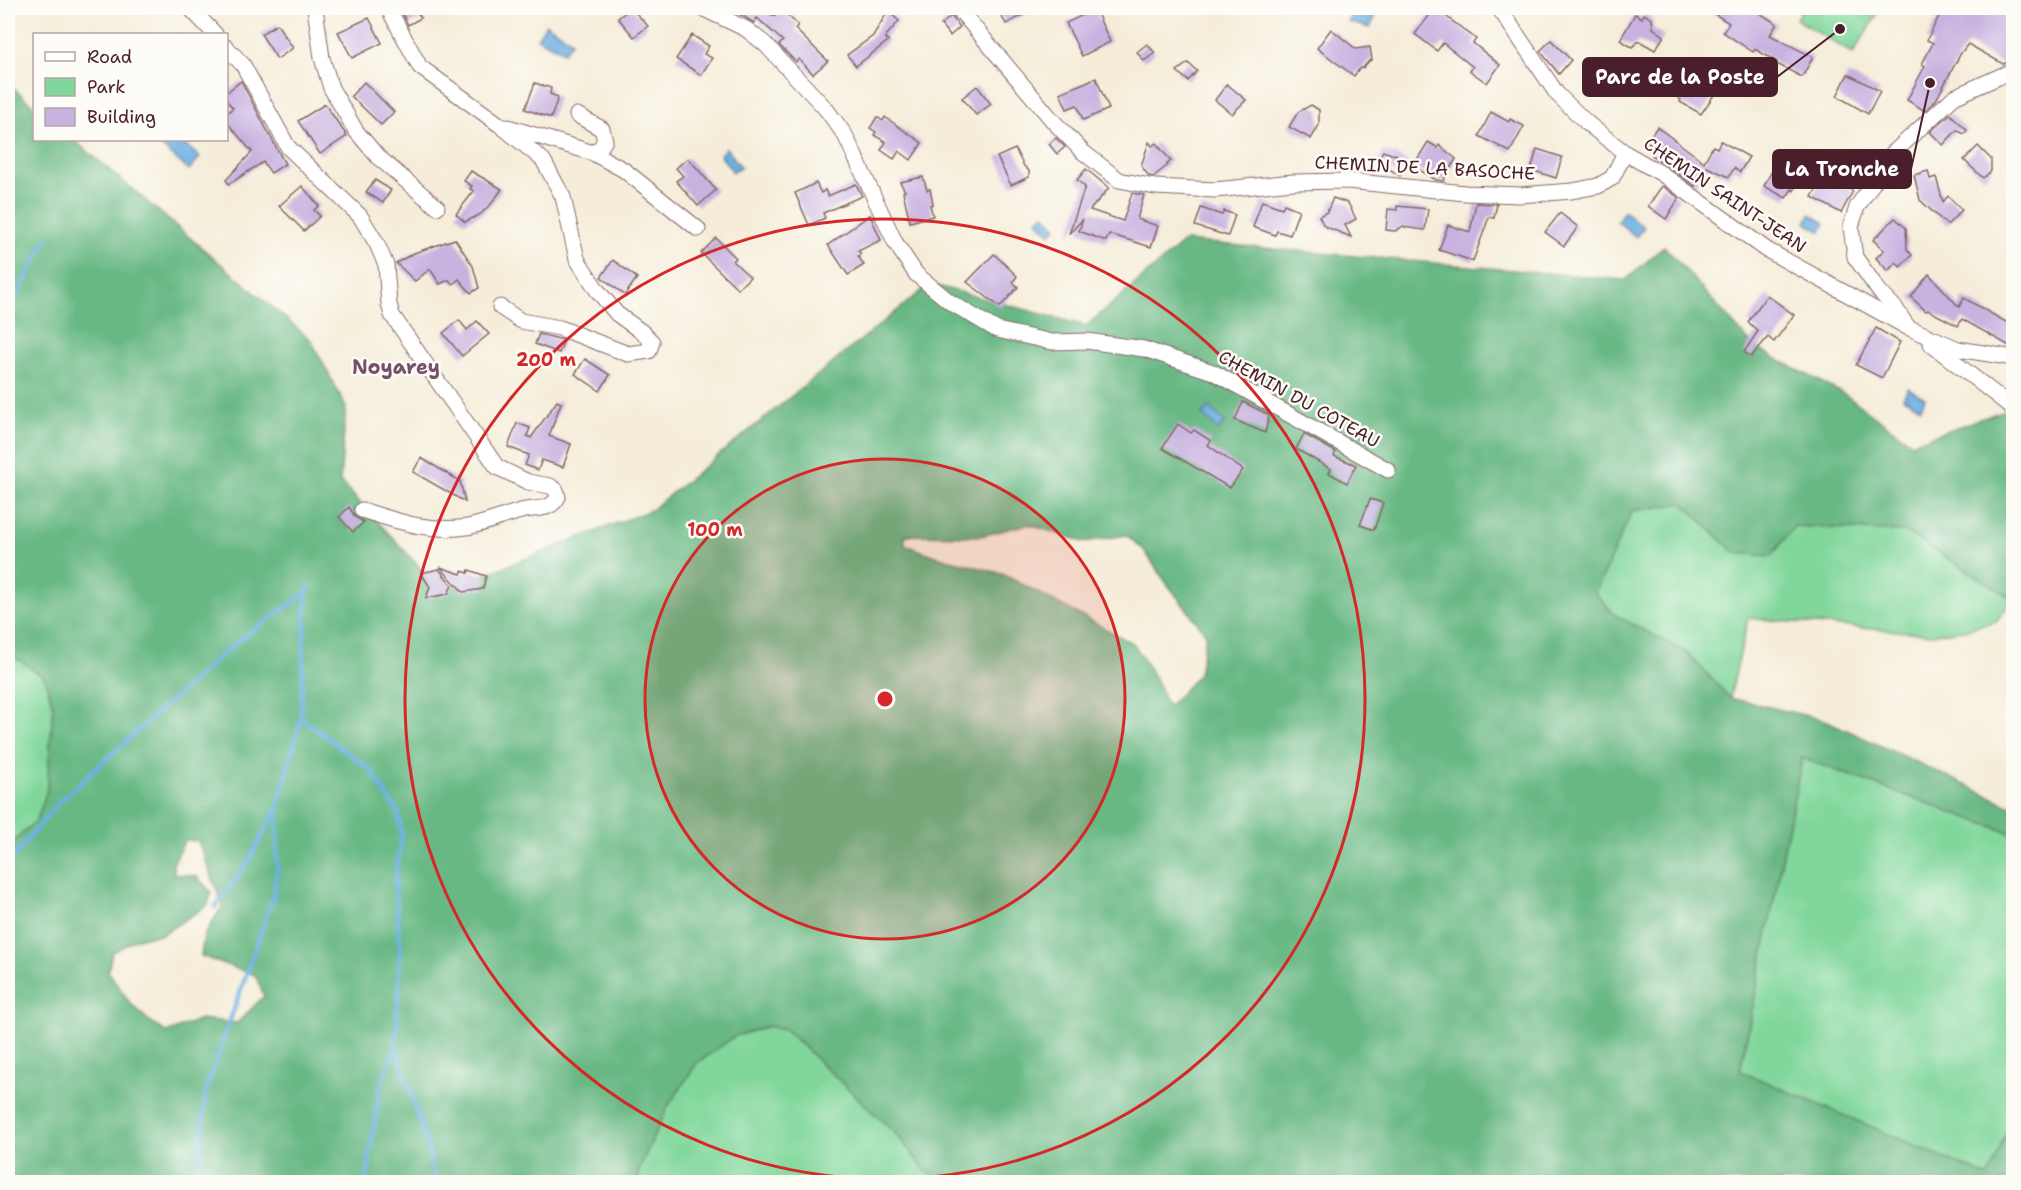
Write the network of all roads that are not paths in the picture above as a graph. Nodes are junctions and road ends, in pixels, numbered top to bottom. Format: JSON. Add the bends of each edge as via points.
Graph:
{"nodes":[{"id":1,"x":190,"y":8,"type":"edge"},
{"id":2,"x":315,"y":8,"type":"edge"},
{"id":3,"x":388,"y":8,"type":"edge"},
{"id":4,"x":702,"y":8,"type":"edge"},
{"id":5,"x":958,"y":8,"type":"edge"},
{"id":6,"x":1499,"y":8,"type":"edge"},
{"id":7,"x":214,"y":33,"type":"edge"},
{"id":8,"x":228,"y":49,"type":"edge"},
{"id":9,"x":2013,"y":70,"type":"edge"},
{"id":10,"x":576,"y":115,"type":"dead end"},
{"id":11,"x":500,"y":124,"type":"junction"},
{"id":12,"x":593,"y":153,"type":"junction"},
{"id":13,"x":1625,"y":153,"type":"junction"},
{"id":14,"x":436,"y":207,"type":"dead end"},
{"id":15,"x":698,"y":230,"type":"dead end"},
{"id":16,"x":500,"y":307,"type":"dead end"},
{"id":17,"x":1907,"y":327,"type":"junction"},
{"id":18,"x":2013,"y":358,"type":"edge"},
{"id":19,"x":2013,"y":409,"type":"edge"},
{"id":20,"x":1388,"y":470,"type":"dead end"},
{"id":21,"x":362,"y":510,"type":"dead end"}],
"edges":[{"from":1,"to":7,"type":"street"},
{"from":2,"to":14,"type":"street","via":[[331,88],[356,131],[378,157]]},
{"from":3,"to":11,"type":"street","via":[[420,67]]},
{"from":4,"to":20,"type":"street","name":"CHEMIN DU COTEAU","via":[[746,29],[765,44],[826,109],[845,135],[895,242],[916,274],[950,302],[997,330],[1052,342],[1087,341],[1144,349],[1213,372]]},
{"from":5,"to":13,"type":"street","name":"CHEMIN DE LA BASOCHE","via":[[1053,121],[1083,152],[1119,180],[1155,187],[1215,190],[1348,181],[1520,195],[1598,186],[1612,178]]},
{"from":6,"to":13,"type":"street","name":"CHEMIN SAINT-JEAN","via":[[1557,94]]},
{"from":8,"to":21,"type":"street","via":[[243,65],[288,147],[360,216],[386,265],[392,315],[497,467],[528,482],[550,486],[558,497],[549,507],[448,529],[415,526]]},
{"from":9,"to":17,"type":"street","via":[[1954,97],[1892,154],[1857,207],[1851,227],[1855,257]]},
{"from":10,"to":12,"type":"street","via":[[602,129],[605,140]]},
{"from":11,"to":12,"type":"street"},
{"from":11,"to":16,"type":"street","via":[[543,160],[564,197],[577,259],[597,290],[617,314],[652,342],[649,351],[628,354],[560,328],[521,321]]},
{"from":12,"to":15,"type":"street","via":[[624,170]]},
{"from":13,"to":17,"type":"street","name":"CHEMIN SAINT-JEAN","via":[[1662,174],[1767,250]]},
{"from":17,"to":18,"type":"street","name":"CHEMIN SAINT-JEAN","via":[[1958,350]]},
{"from":17,"to":19,"type":"street"}]}
